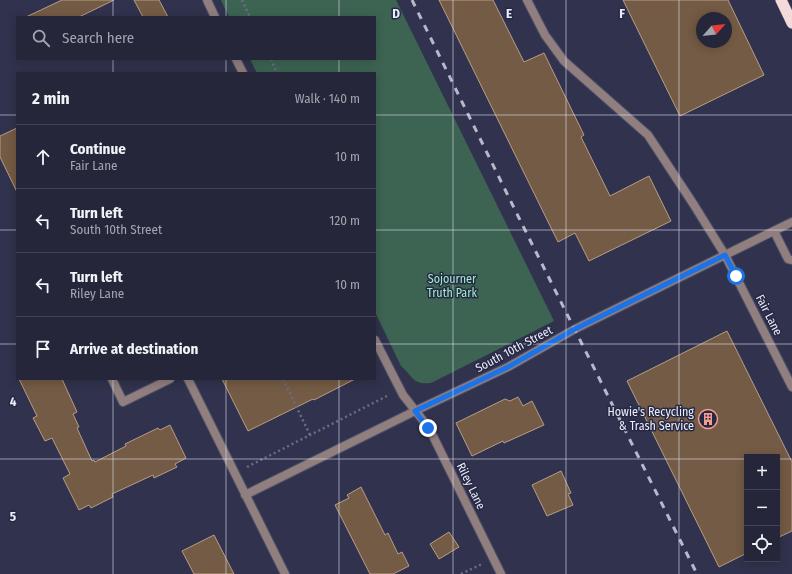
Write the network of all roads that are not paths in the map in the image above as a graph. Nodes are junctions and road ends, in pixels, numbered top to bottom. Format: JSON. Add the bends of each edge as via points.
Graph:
{"nodes":[{"id":1,"x":207,"y":0,"type":"edge"},
{"id":2,"x":527,"y":0,"type":"edge"},
{"id":3,"x":781,"y":0,"type":"edge"},
{"id":4,"x":215,"y":16,"type":"edge"},
{"id":5,"x":792,"y":23,"type":"edge"},
{"id":6,"x":236,"y":60,"type":"edge"},
{"id":7,"x":242,"y":72,"type":"edge"},
{"id":8,"x":792,"y":222,"type":"edge"},
{"id":9,"x":774,"y":231,"type":"junction"},
{"id":10,"x":725,"y":255,"type":"junction"},
{"id":11,"x":792,"y":260,"type":"edge"},
{"id":12,"x":376,"y":342,"type":"edge"},
{"id":13,"x":112,"y":380,"type":"edge"},
{"id":14,"x":168,"y":380,"type":"edge"},
{"id":15,"x":188,"y":380,"type":"edge"},
{"id":16,"x":792,"y":387,"type":"edge"},
{"id":17,"x":415,"y":411,"type":"junction"},
{"id":18,"x":245,"y":495,"type":"junction"},
{"id":19,"x":285,"y":574,"type":"edge"},
{"id":20,"x":501,"y":574,"type":"edge"}],
"edges":[{"from":1,"to":4,"type":"street"},
{"from":2,"to":10,"type":"street","name":"Fair Lane","via":[[545,35],[564,60],[648,135]]},
{"from":3,"to":5,"type":"highway"},
{"from":6,"to":7,"type":"street"},
{"from":8,"to":9,"type":"street","name":"South 10th Street"},
{"from":9,"to":10,"type":"street","name":"South 10th Street"},
{"from":9,"to":11,"type":"street","via":[[788,259]]},
{"from":10,"to":16,"type":"street","name":"Fair Lane"},
{"from":10,"to":17,"type":"street","name":"South 10th Street","via":[[575,329],[508,367]]},
{"from":12,"to":17,"type":"street","name":"Riley Lane","via":[[400,390]]},
{"from":13,"to":14,"type":"street","via":[[123,402]]},
{"from":15,"to":18,"type":"street"},
{"from":17,"to":18,"type":"street","name":"South 10th Street"},
{"from":17,"to":20,"type":"street","name":"Riley Lane","via":[[428,428]]},
{"from":18,"to":19,"type":"street"}]}
